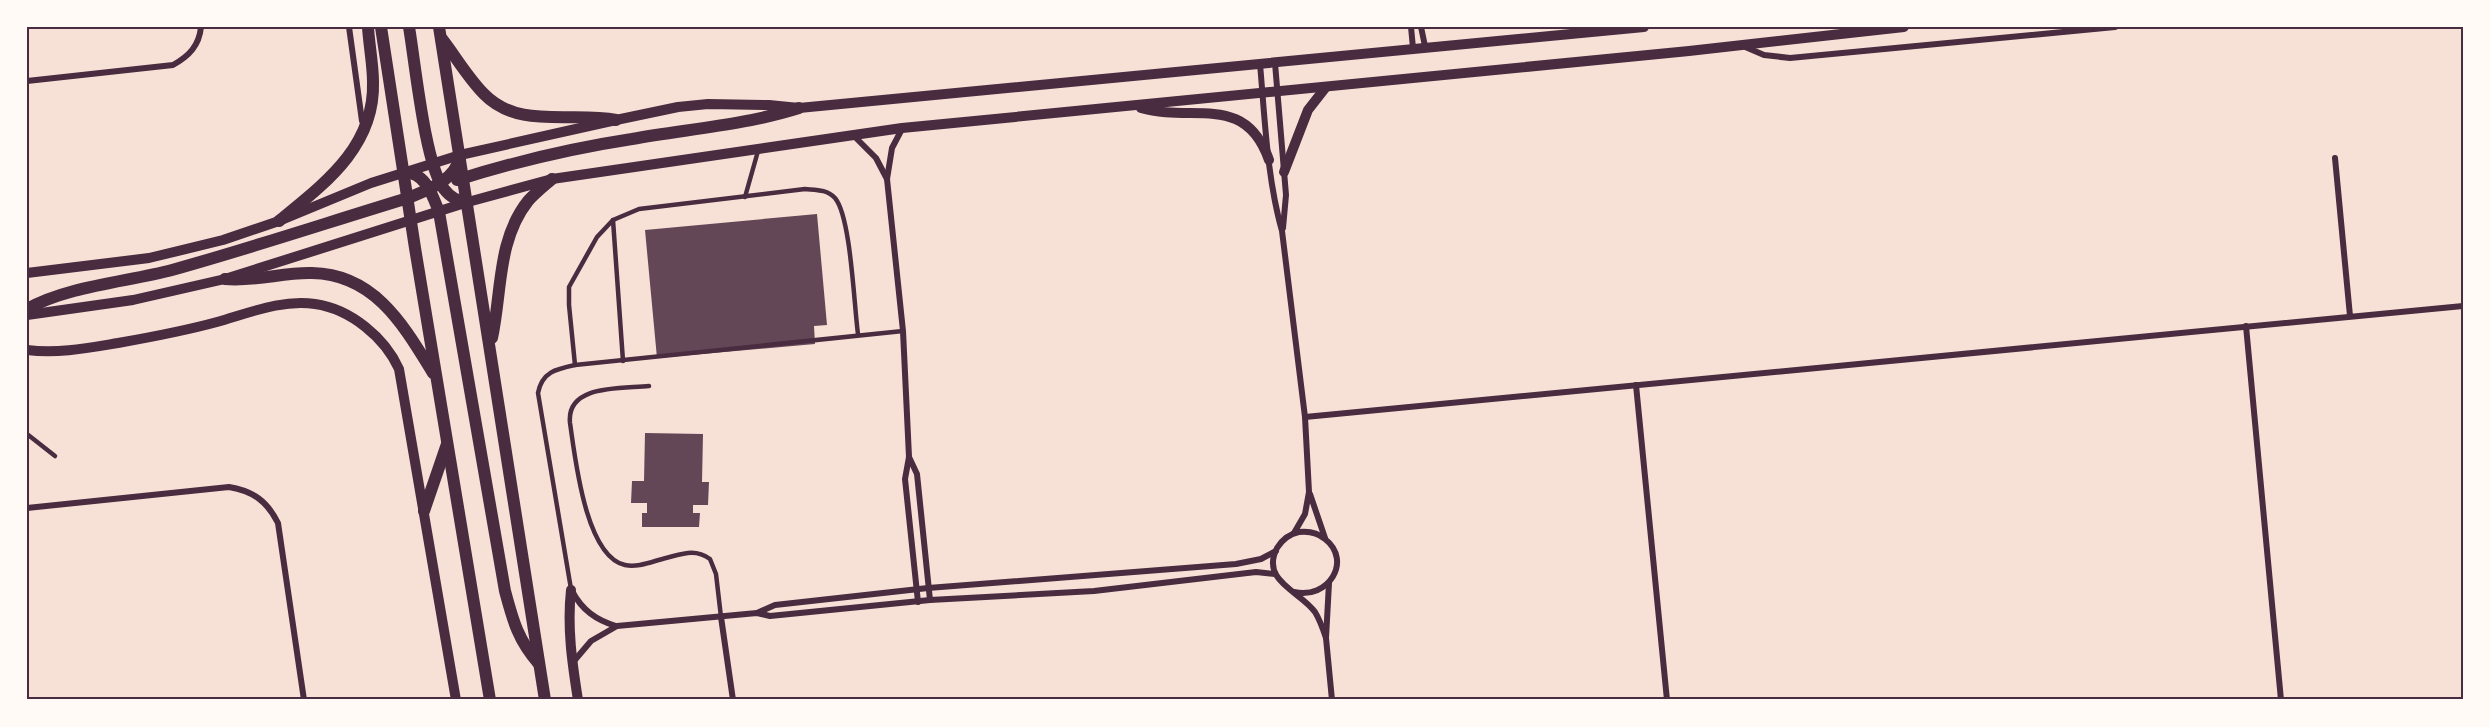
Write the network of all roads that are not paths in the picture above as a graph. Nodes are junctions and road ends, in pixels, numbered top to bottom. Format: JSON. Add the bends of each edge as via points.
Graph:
{"nodes":[{"id":1,"x":201,"y":27,"type":"edge"},
{"id":2,"x":349,"y":27,"type":"edge"},
{"id":3,"x":368,"y":27,"type":"edge"},
{"id":4,"x":381,"y":27,"type":"edge"},
{"id":5,"x":409,"y":27,"type":"edge"},
{"id":6,"x":1411,"y":27,"type":"edge"},
{"id":7,"x":1421,"y":27,"type":"edge"},
{"id":8,"x":1644,"y":27,"type":"edge"},
{"id":9,"x":1904,"y":27,"type":"edge"},
{"id":10,"x":2115,"y":27,"type":"edge"},
{"id":11,"x":440,"y":33,"type":"edge"},
{"id":12,"x":1740,"y":44,"type":"junction"},
{"id":13,"x":1419,"y":47,"type":"junction"},
{"id":14,"x":1275,"y":63,"type":"junction"},
{"id":15,"x":1260,"y":64,"type":"junction"},
{"id":16,"x":27,"y":81,"type":"edge"},
{"id":17,"x":1326,"y":87,"type":"junction"},
{"id":18,"x":1277,"y":92,"type":"junction"},
{"id":19,"x":1263,"y":93,"type":"junction"},
{"id":20,"x":1132,"y":106,"type":"junction"},
{"id":21,"x":799,"y":108,"type":"junction"},
{"id":22,"x":616,"y":120,"type":"junction"},
{"id":23,"x":902,"y":128,"type":"junction"},
{"id":24,"x":362,"y":134,"type":"junction"},
{"id":25,"x":854,"y":136,"type":"junction"},
{"id":26,"x":759,"y":148,"type":"junction"},
{"id":27,"x":460,"y":154,"type":"junction"},
{"id":28,"x":2336,"y":158,"type":"dead end"},
{"id":29,"x":1269,"y":160,"type":"junction"},
{"id":30,"x":432,"y":163,"type":"junction"},
{"id":31,"x":404,"y":172,"type":"junction"},
{"id":32,"x":1284,"y":172,"type":"junction"},
{"id":33,"x":464,"y":178,"type":"junction"},
{"id":34,"x":552,"y":179,"type":"junction"},
{"id":35,"x":888,"y":179,"type":"junction"},
{"id":36,"x":435,"y":187,"type":"junction"},
{"id":37,"x":408,"y":198,"type":"junction"},
{"id":38,"x":745,"y":198,"type":"junction"},
{"id":39,"x":468,"y":202,"type":"junction"},
{"id":40,"x":439,"y":212,"type":"junction"},
{"id":41,"x":614,"y":220,"type":"junction"},
{"id":42,"x":279,"y":221,"type":"junction"},
{"id":43,"x":411,"y":221,"type":"junction"},
{"id":44,"x":1282,"y":231,"type":"junction"},
{"id":45,"x":27,"y":273,"type":"edge"},
{"id":46,"x":225,"y":279,"type":"junction"},
{"id":47,"x":2463,"y":306,"type":"edge"},
{"id":48,"x":27,"y":309,"type":"edge"},
{"id":49,"x":27,"y":315,"type":"edge"},
{"id":50,"x":2350,"y":316,"type":"junction"},
{"id":51,"x":2246,"y":326,"type":"junction"},
{"id":52,"x":903,"y":331,"type":"junction"},
{"id":53,"x":858,"y":334,"type":"junction"},
{"id":54,"x":491,"y":345,"type":"junction"},
{"id":55,"x":27,"y":350,"type":"edge"},
{"id":56,"x":623,"y":361,"type":"junction"},
{"id":57,"x":575,"y":365,"type":"junction"},
{"id":58,"x":437,"y":379,"type":"junction"},
{"id":59,"x":1636,"y":385,"type":"junction"},
{"id":60,"x":649,"y":386,"type":"dead end"},
{"id":61,"x":1305,"y":417,"type":"junction"},
{"id":62,"x":27,"y":434,"type":"edge"},
{"id":63,"x":447,"y":443,"type":"junction"},
{"id":64,"x":54,"y":456,"type":"dead end"},
{"id":65,"x":909,"y":457,"type":"junction"},
{"id":66,"x":1309,"y":492,"type":"junction"},
{"id":67,"x":27,"y":508,"type":"edge"},
{"id":68,"x":424,"y":511,"type":"junction"},
{"id":69,"x":1294,"y":533,"type":"junction"},
{"id":70,"x":1325,"y":539,"type":"junction"},
{"id":71,"x":1276,"y":551,"type":"junction"},
{"id":72,"x":1275,"y":574,"type":"junction"},
{"id":73,"x":1329,"y":583,"type":"junction"},
{"id":74,"x":928,"y":588,"type":"junction"},
{"id":75,"x":571,"y":590,"type":"junction"},
{"id":76,"x":916,"y":590,"type":"junction"},
{"id":77,"x":1294,"y":592,"type":"junction"},
{"id":78,"x":930,"y":600,"type":"junction"},
{"id":79,"x":918,"y":602,"type":"junction"},
{"id":80,"x":757,"y":613,"type":"junction"},
{"id":81,"x":721,"y":616,"type":"junction"},
{"id":82,"x":617,"y":626,"type":"junction"},
{"id":83,"x":1326,"y":638,"type":"junction"},
{"id":84,"x":572,"y":664,"type":"junction"},
{"id":85,"x":540,"y":665,"type":"junction"},
{"id":86,"x":304,"y":700,"type":"edge"},
{"id":87,"x":456,"y":700,"type":"edge"},
{"id":88,"x":490,"y":700,"type":"edge"},
{"id":89,"x":545,"y":700,"type":"edge"},
{"id":90,"x":578,"y":700,"type":"edge"},
{"id":91,"x":733,"y":700,"type":"edge"},
{"id":92,"x":1332,"y":700,"type":"edge"},
{"id":93,"x":1667,"y":700,"type":"edge"},
{"id":94,"x":2281,"y":700,"type":"edge"}],
"edges":[{"from":1,"to":16,"type":"street","via":[[192,51],[172,65]]},
{"from":2,"to":24,"type":"street"},
{"from":3,"to":24,"type":"main road","via":[[373,83],[371,109]]},
{"from":4,"to":31,"type":"main road"},
{"from":5,"to":30,"type":"main road"},
{"from":6,"to":13,"type":"street"},
{"from":7,"to":13,"type":"street"},
{"from":8,"to":13,"type":"street"},
{"from":9,"to":12,"type":"street"},
{"from":10,"to":12,"type":"street","via":[[1790,58],[1764,55]]},
{"from":11,"to":22,"type":"main road","via":[[485,95],[514,113]]},
{"from":11,"to":27,"type":"main road"},
{"from":12,"to":17,"type":"street"},
{"from":13,"to":14,"type":"street"},
{"from":14,"to":15,"type":"street"},
{"from":14,"to":18,"type":"street"},
{"from":15,"to":19,"type":"street"},
{"from":15,"to":21,"type":"street"},
{"from":17,"to":18,"type":"street"},
{"from":17,"to":32,"type":"street","via":[[1308,110]]},
{"from":18,"to":19,"type":"street"},
{"from":18,"to":32,"type":"street"},
{"from":19,"to":20,"type":"street"},
{"from":19,"to":29,"type":"street"},
{"from":20,"to":23,"type":"street"},
{"from":20,"to":29,"type":"street","via":[[1163,113],[1231,116],[1251,129]]},
{"from":21,"to":22,"type":"street","via":[[708,104]]},
{"from":21,"to":33,"type":"main road","via":[[754,121],[569,151]]},
{"from":22,"to":27,"type":"street"},
{"from":23,"to":25,"type":"street"},
{"from":23,"to":35,"type":"street","via":[[892,148]]},
{"from":24,"to":42,"type":"main road","via":[[334,175]]},
{"from":25,"to":26,"type":"street"},
{"from":25,"to":35,"type":"street","via":[[876,158]]},
{"from":26,"to":34,"type":"street"},
{"from":26,"to":38,"type":"lane"},
{"from":27,"to":30,"type":"street"},
{"from":27,"to":33,"type":"main road"},
{"from":27,"to":36,"type":"main road","via":[[457,167]]},
{"from":28,"to":50,"type":"street"},
{"from":29,"to":44,"type":"street"},
{"from":30,"to":31,"type":"street"},
{"from":30,"to":36,"type":"main road"},
{"from":31,"to":36,"type":"main road"},
{"from":31,"to":37,"type":"main road"},
{"from":31,"to":42,"type":"street"},
{"from":32,"to":44,"type":"street","via":[[1286,204]]},
{"from":33,"to":36,"type":"main road"},
{"from":33,"to":39,"type":"main road"},
{"from":34,"to":39,"type":"street"},
{"from":34,"to":54,"type":"main road","via":[[528,201],[512,229],[503,258]]},
{"from":35,"to":52,"type":"street"},
{"from":36,"to":37,"type":"main road"},
{"from":36,"to":39,"type":"main road"},
{"from":36,"to":40,"type":"main road"},
{"from":36,"to":43,"type":"main road","via":[[413,208]]},
{"from":37,"to":43,"type":"main road"},
{"from":37,"to":48,"type":"main road","via":[[171,270],[74,292]]},
{"from":38,"to":41,"type":"lane","via":[[639,209]]},
{"from":38,"to":53,"type":"lane","via":[[805,189],[823,190],[834,197],[844,218]]},
{"from":39,"to":40,"type":"street"},
{"from":39,"to":54,"type":"main road"},
{"from":40,"to":43,"type":"street"},
{"from":40,"to":85,"type":"main road","via":[[505,591],[521,643]]},
{"from":41,"to":56,"type":"lane"},
{"from":41,"to":57,"type":"lane","via":[[597,237],[569,287]]},
{"from":42,"to":45,"type":"street","via":[[149,258]]},
{"from":43,"to":46,"type":"street"},
{"from":43,"to":58,"type":"main road"},
{"from":44,"to":61,"type":"street"},
{"from":46,"to":49,"type":"street","via":[[78,310]]},
{"from":46,"to":58,"type":"main road","via":[[311,273],[352,281],[390,309]]},
{"from":47,"to":50,"type":"street"},
{"from":50,"to":51,"type":"street"},
{"from":51,"to":59,"type":"street"},
{"from":51,"to":94,"type":"street"},
{"from":52,"to":53,"type":"lane"},
{"from":52,"to":65,"type":"street"},
{"from":53,"to":56,"type":"lane"},
{"from":54,"to":85,"type":"main road"},
{"from":55,"to":68,"type":"street","via":[[83,349],[181,332],[285,304],[317,304],[344,314],[384,344],[399,369]]},
{"from":56,"to":57,"type":"lane"},
{"from":57,"to":75,"type":"lane","via":[[552,371],[540,384],[538,393]]},
{"from":58,"to":63,"type":"main road"},
{"from":59,"to":61,"type":"street"},
{"from":59,"to":93,"type":"street"},
{"from":60,"to":81,"type":"lane","via":[[585,394],[574,402],[569,416],[584,507],[607,554],[619,563],[634,566],[695,552],[710,559]]},
{"from":61,"to":66,"type":"street"},
{"from":62,"to":64,"type":"lane"},
{"from":63,"to":68,"type":"main road"},
{"from":63,"to":88,"type":"main road"},
{"from":65,"to":74,"type":"street","via":[[917,474]]},
{"from":65,"to":76,"type":"street","via":[[905,479]]},
{"from":66,"to":69,"type":"street","via":[[1305,514]]},
{"from":66,"to":70,"type":"street"},
{"from":67,"to":86,"type":"street","via":[[229,487],[259,497],[278,523]]},
{"from":68,"to":87,"type":"street"},
{"from":69,"to":70,"type":"street","via":[[1316,533]]},
{"from":69,"to":71,"type":"street"},
{"from":70,"to":73,"type":"street","via":[[1336,556]]},
{"from":71,"to":72,"type":"street"},
{"from":71,"to":74,"type":"street","via":[[1236,564]]},
{"from":72,"to":77,"type":"street"},
{"from":72,"to":78,"type":"street","via":[[1256,572],[1094,591]]},
{"from":73,"to":77,"type":"street","via":[[1313,593]]},
{"from":73,"to":83,"type":"street"},
{"from":74,"to":76,"type":"street"},
{"from":74,"to":78,"type":"street"},
{"from":75,"to":82,"type":"street","via":[[595,617]]},
{"from":75,"to":84,"type":"street","via":[[568,619]]},
{"from":76,"to":79,"type":"street"},
{"from":76,"to":80,"type":"street","via":[[775,605]]},
{"from":77,"to":83,"type":"street","via":[[1315,612]]},
{"from":78,"to":79,"type":"street"},
{"from":79,"to":80,"type":"street","via":[[770,616]]},
{"from":80,"to":81,"type":"street"},
{"from":81,"to":82,"type":"street"},
{"from":81,"to":91,"type":"street"},
{"from":82,"to":84,"type":"street","via":[[591,641]]},
{"from":83,"to":92,"type":"street"},
{"from":84,"to":90,"type":"street"},
{"from":85,"to":89,"type":"main road"}]}
